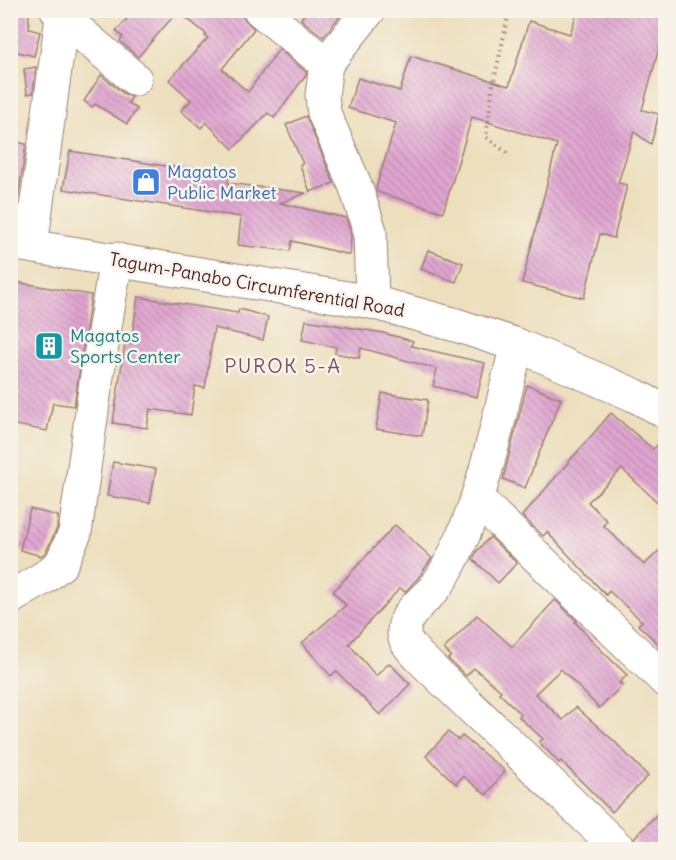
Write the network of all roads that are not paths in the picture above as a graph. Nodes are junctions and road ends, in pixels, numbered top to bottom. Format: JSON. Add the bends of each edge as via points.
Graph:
{"nodes":[{"id":1,"x":260,"y":10,"type":"edge"},
{"id":2,"x":369,"y":10,"type":"edge"},
{"id":3,"x":59,"y":14,"type":"edge"},
{"id":4,"x":326,"y":64,"type":"junction"},
{"id":5,"x":135,"y":79,"type":"dead end"},
{"id":6,"x":21,"y":244,"type":"edge"},
{"id":7,"x":116,"y":260,"type":"junction"},
{"id":8,"x":372,"y":302,"type":"junction"},
{"id":9,"x":517,"y":345,"type":"junction"},
{"id":10,"x":666,"y":412,"type":"edge"},
{"id":11,"x":477,"y":499,"type":"junction"},
{"id":12,"x":10,"y":598,"type":"edge"},
{"id":13,"x":666,"y":681,"type":"edge"},
{"id":14,"x":620,"y":849,"type":"edge"}],
"edges":[{"from":1,"to":4,"type":"main road"},
{"from":2,"to":4,"type":"main road"},
{"from":3,"to":5,"type":"main road"},
{"from":3,"to":6,"type":"main road"},
{"from":4,"to":8,"type":"main road","via":[[324,113],[370,231]]},
{"from":6,"to":7,"type":"main road","name":"Tagum-Panabo Circumferential Road"},
{"from":7,"to":8,"type":"main road","name":"Tagum-Panabo Circumferential Road"},
{"from":7,"to":12,"type":"main road","via":[[75,533],[61,564]]},
{"from":8,"to":9,"type":"main road","name":"Tagum-Panabo Circumferential Road"},
{"from":9,"to":10,"type":"main road","name":"Tagum-Panabo Circumferential Road"},
{"from":9,"to":11,"type":"main road"},
{"from":11,"to":13,"type":"main road"},
{"from":11,"to":14,"type":"main road","via":[[448,567],[406,621],[407,644]]}]}
